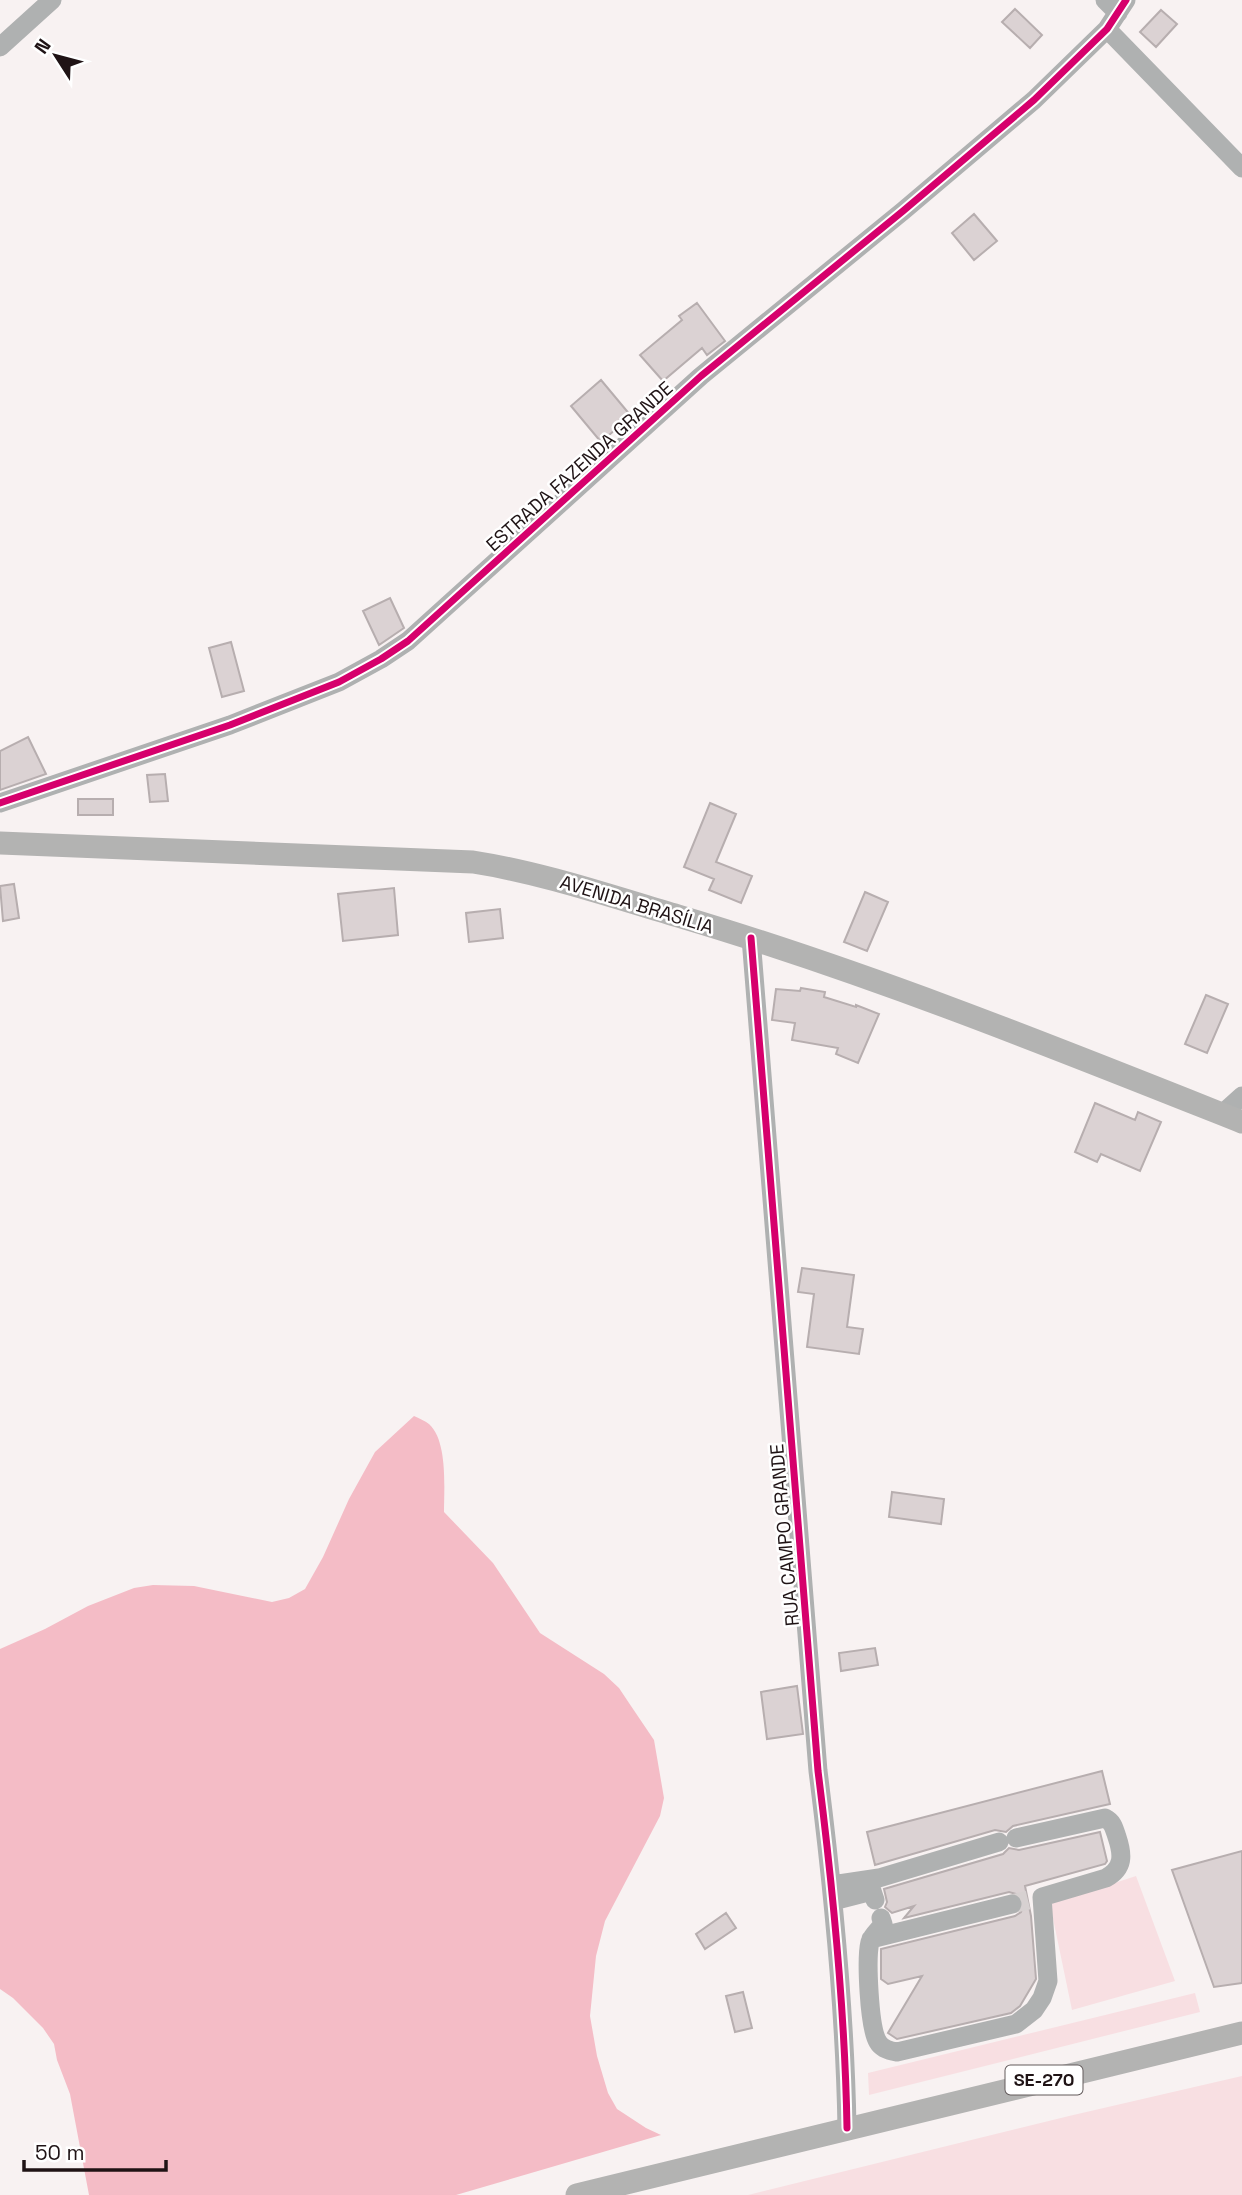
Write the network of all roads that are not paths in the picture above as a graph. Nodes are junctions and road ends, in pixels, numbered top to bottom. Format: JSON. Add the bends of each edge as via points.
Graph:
{"nodes":[{"id":1,"x":52,"y":0,"type":"edge"},
{"id":2,"x":1114,"y":10,"type":"edge"},
{"id":3,"x":0,"y":47,"type":"edge"},
{"id":4,"x":1242,"y":168,"type":"edge"},
{"id":5,"x":0,"y":803,"type":"edge"},
{"id":6,"x":0,"y":843,"type":"edge"},
{"id":7,"x":751,"y":938,"type":"junction"},
{"id":8,"x":1242,"y":1096,"type":"edge"},
{"id":9,"x":1232,"y":1118,"type":"edge"},
{"id":10,"x":833,"y":1893,"type":"junction"},
{"id":11,"x":1027,"y":1900,"type":"junction"},
{"id":12,"x":871,"y":1939,"type":"junction"},
{"id":13,"x":1242,"y":2033,"type":"edge"},
{"id":14,"x":847,"y":2128,"type":"junction"},
{"id":15,"x":577,"y":2195,"type":"edge"}],
"edges":[{"from":1,"to":3,"type":"street"},
{"from":2,"to":4,"type":"street"},
{"from":2,"to":5,"type":"street","name":"ESTRADA FAZENDA GRANDE","via":[[1010,121],[711,368],[408,641],[339,682],[230,725]]},
{"from":6,"to":7,"type":"main road","name":"AVENIDA BRASÍLIA","via":[[473,862],[531,873]]},
{"from":7,"to":9,"type":"main road","name":"AVENIDA BRASÍLIA","via":[[950,1007]]},
{"from":7,"to":10,"type":"street","name":"RUA CAMPO GRANDE","via":[[818,1770]]},
{"from":8,"to":9,"type":"street"},
{"from":10,"to":11,"type":"street","via":[[1008,1840],[1109,1819],[1122,1852],[1115,1873]]},
{"from":10,"to":12,"type":"street","via":[[873,1891],[882,1926]]},
{"from":10,"to":14,"type":"street","name":"RUA CAMPO GRANDE"},
{"from":11,"to":12,"type":"street"},
{"from":11,"to":12,"type":"street","via":[[1048,1981],[1034,2010],[1016,2024],[888,2051],[878,2043],[875,2032],[868,1977]]},
{"from":13,"to":14,"type":"main road","number":"SE-270"},
{"from":14,"to":15,"type":"main road","number":"SE-270"}]}
